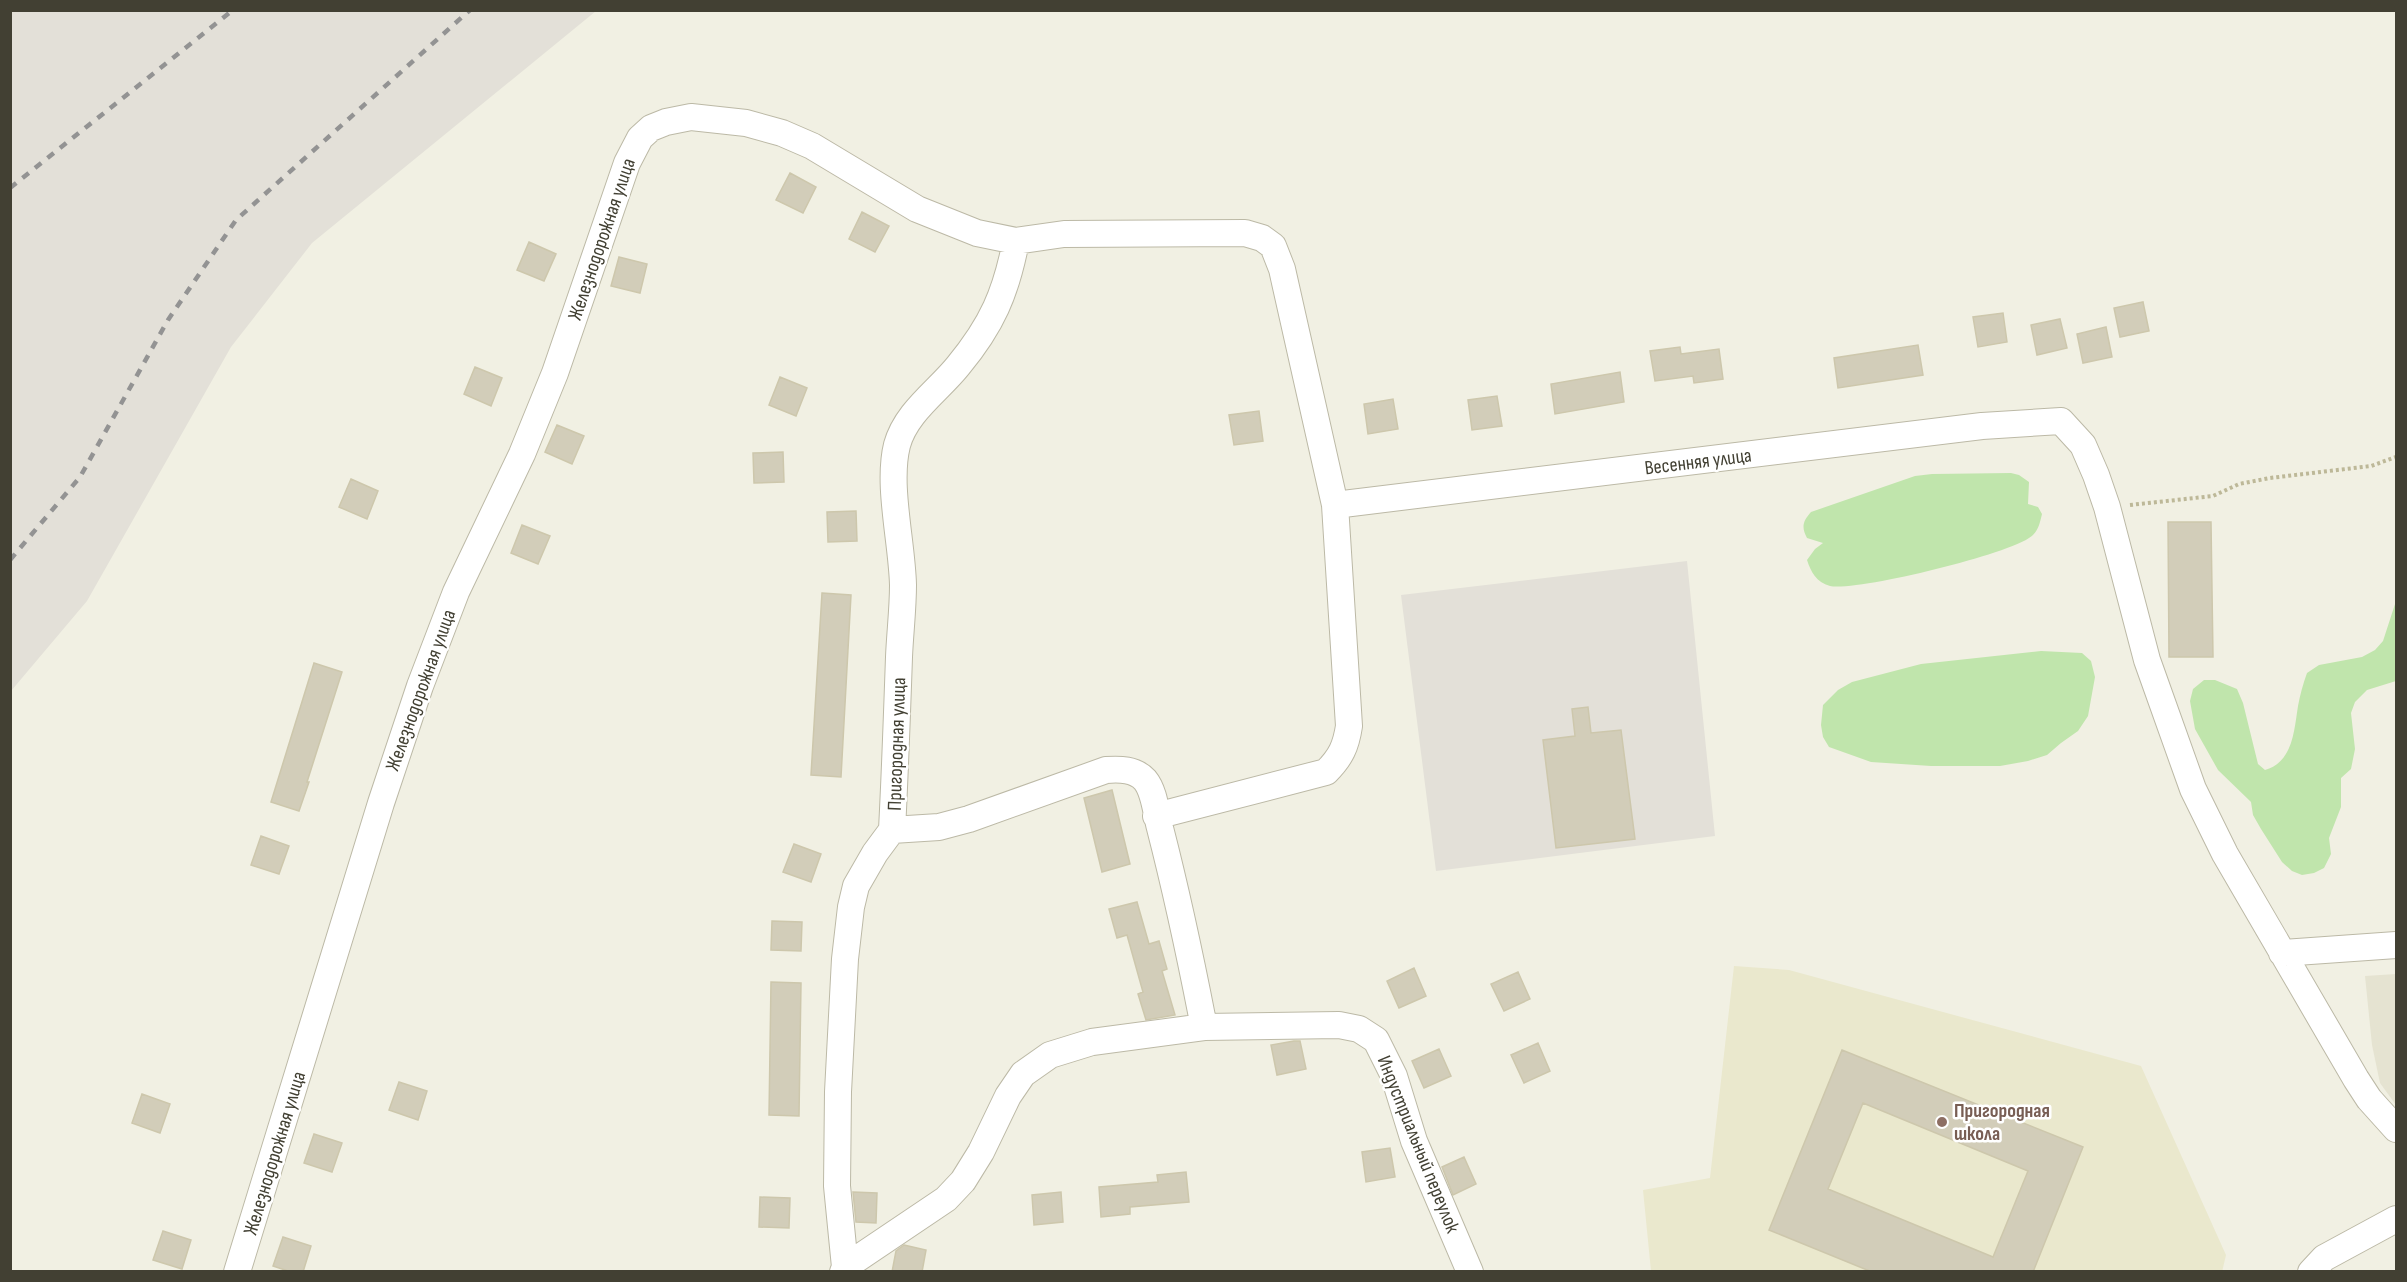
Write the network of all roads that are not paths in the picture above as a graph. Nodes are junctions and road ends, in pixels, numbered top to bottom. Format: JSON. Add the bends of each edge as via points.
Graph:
{"nodes":[{"id":1,"x":1016,"y":241,"type":"junction"},
{"id":2,"x":1335,"y":505,"type":"junction"},
{"id":3,"x":1156,"y":816,"type":"junction"},
{"id":4,"x":892,"y":830,"type":"junction"},
{"id":5,"x":2397,"y":945,"type":"edge"},
{"id":6,"x":2282,"y":953,"type":"junction"},
{"id":7,"x":1204,"y":1027,"type":"junction"},
{"id":8,"x":2397,"y":1129,"type":"edge"},
{"id":9,"x":2397,"y":1219,"type":"edge"},
{"id":10,"x":844,"y":1269,"type":"edge"},
{"id":11,"x":237,"y":1272,"type":"edge"},
{"id":12,"x":1470,"y":1272,"type":"edge"},
{"id":13,"x":2311,"y":1272,"type":"edge"}],
"edges":[{"from":1,"to":2,"type":"street","via":[[1064,234],[1218,232],[1245,233],[1273,246],[1282,269]]},
{"from":1,"to":4,"type":"street","name":"Пригородная улица","via":[[1009,277],[992,319],[957,367],[916,411],[897,444],[895,488],[903,585]]},
{"from":1,"to":11,"type":"street","name":"Железнодорожная улица","via":[[968,230],[917,209],[822,152],[782,133],[746,123],[692,117],[651,128],[640,138],[627,163],[555,373],[522,454],[456,592],[420,686]]},
{"from":2,"to":3,"type":"street","via":[[1348,726],[1346,745],[1339,759],[1326,771]]},
{"from":2,"to":6,"type":"street","name":"Весенняя улица","via":[[1982,426],[2061,421],[2083,445],[2107,507],[2147,660],[2193,789]]},
{"from":3,"to":4,"type":"street","via":[[1151,791],[1144,780],[1122,769],[1106,770],[939,827]]},
{"from":3,"to":7,"type":"street"},
{"from":4,"to":10,"type":"street","name":"Пригородная улица","via":[[856,886],[845,959],[837,1186]]},
{"from":5,"to":6,"type":"street"},
{"from":6,"to":8,"type":"street","via":[[2369,1099]]},
{"from":7,"to":10,"type":"street","name":"Индустриальный переулок","via":[[1092,1042],[1050,1055],[1023,1074],[981,1152],[946,1199]]},
{"from":7,"to":12,"type":"street","name":"Индустриальный переулок","via":[[1339,1025],[1359,1029],[1376,1040],[1394,1076],[1414,1141]]},
{"from":9,"to":13,"type":"street","via":[[2324,1258]]}]}
